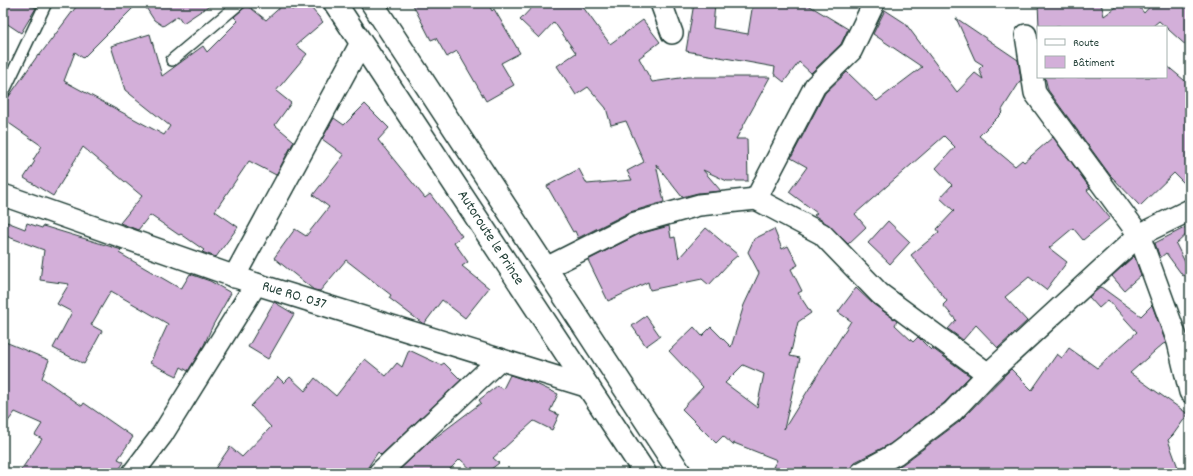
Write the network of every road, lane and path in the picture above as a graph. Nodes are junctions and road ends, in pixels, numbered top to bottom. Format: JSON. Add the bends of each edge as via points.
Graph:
{"nodes":[{"id":1,"x":46,"y":3,"type":"edge"},
{"id":2,"x":240,"y":3,"type":"edge"},
{"id":3,"x":335,"y":3,"type":"edge"},
{"id":4,"x":372,"y":3,"type":"edge"},
{"id":5,"x":661,"y":3,"type":"edge"},
{"id":6,"x":874,"y":3,"type":"edge"},
{"id":7,"x":672,"y":33,"type":"dead end"},
{"id":8,"x":1026,"y":35,"type":"dead end"},
{"id":9,"x":361,"y":43,"type":"junction"},
{"id":10,"x":172,"y":60,"type":"dead end"},
{"id":11,"x":3,"y":93,"type":"edge"},
{"id":12,"x":3,"y":195,"type":"edge"},
{"id":13,"x":756,"y":199,"type":"junction"},
{"id":14,"x":1190,"y":210,"type":"edge"},
{"id":15,"x":1139,"y":235,"type":"junction"},
{"id":16,"x":546,"y":268,"type":"junction"},
{"id":17,"x":234,"y":276,"type":"junction"},
{"id":18,"x":256,"y":284,"type":"junction"},
{"id":19,"x":500,"y":359,"type":"junction"},
{"id":20,"x":988,"y":374,"type":"junction"},
{"id":21,"x":589,"y":387,"type":"junction"},
{"id":22,"x":1190,"y":392,"type":"edge"},
{"id":23,"x":133,"y":473,"type":"edge"},
{"id":24,"x":379,"y":473,"type":"edge"},
{"id":25,"x":645,"y":473,"type":"edge"},
{"id":26,"x":680,"y":473,"type":"edge"},
{"id":27,"x":861,"y":473,"type":"edge"}],
"edges":[{"from":1,"to":11,"type":"lane"},
{"from":2,"to":10,"type":"lane"},
{"from":3,"to":9,"type":"main road","name":"Autoroute le Prince"},
{"from":4,"to":16,"type":"main road","name":"Autoroute le Prince"},
{"from":5,"to":7,"type":"street"},
{"from":6,"to":13,"type":"street","via":[[851,51],[815,86]]},
{"from":8,"to":15,"type":"street","via":[[1035,93]]},
{"from":9,"to":17,"type":"street"},
{"from":9,"to":21,"type":"main road","name":"Autoroute le Prince"},
{"from":12,"to":17,"type":"street","name":"Rue RO. 037"},
{"from":13,"to":16,"type":"street","via":[[699,205],[635,223]]},
{"from":13,"to":20,"type":"street","via":[[822,234],[880,294]]},
{"from":14,"to":15,"type":"street"},
{"from":15,"to":20,"type":"street"},
{"from":15,"to":22,"type":"street","via":[[1178,342]]},
{"from":16,"to":26,"type":"main road","name":"Autoroute le Prince"},
{"from":17,"to":18,"type":"street","name":"Rue RO. 037"},
{"from":18,"to":19,"type":"street","name":"Rue RO. 037"},
{"from":18,"to":23,"type":"street","via":[[162,434]]},
{"from":19,"to":21,"type":"street","name":"Rue RO. 037"},
{"from":19,"to":24,"type":"street"},
{"from":20,"to":27,"type":"street","via":[[952,412],[896,454]]},
{"from":21,"to":25,"type":"main road","name":"Autoroute le Prince"}]}
